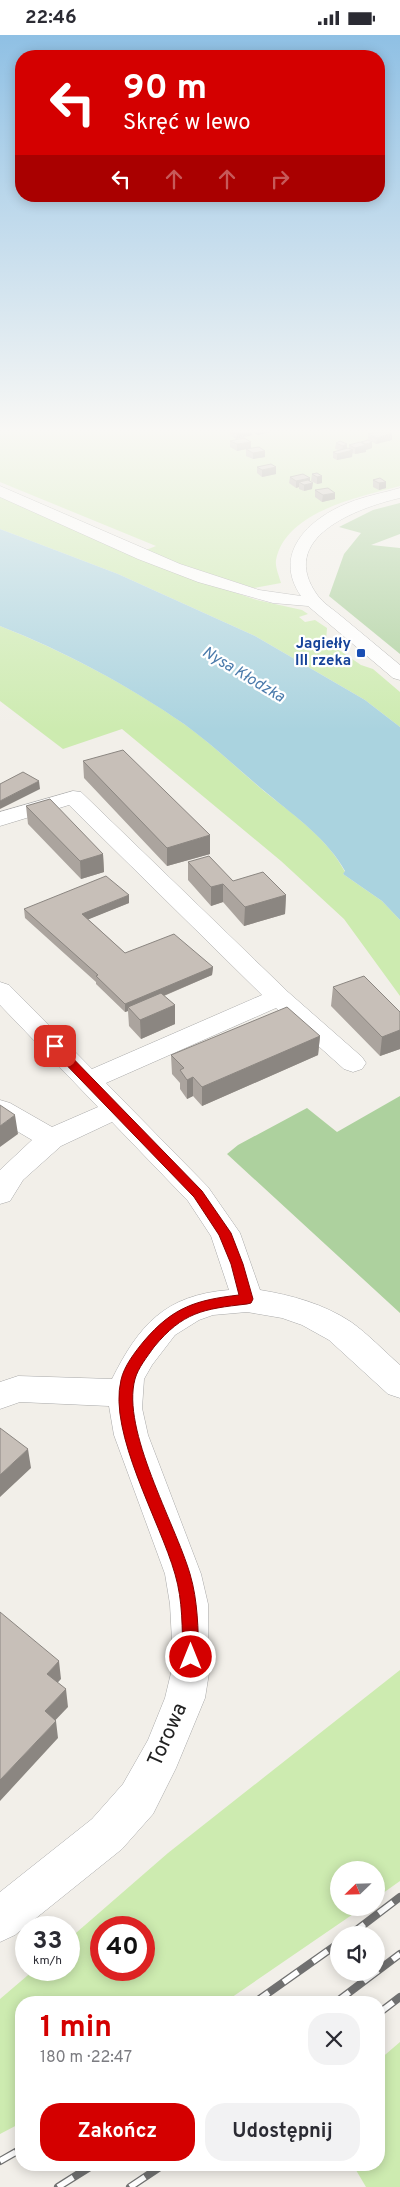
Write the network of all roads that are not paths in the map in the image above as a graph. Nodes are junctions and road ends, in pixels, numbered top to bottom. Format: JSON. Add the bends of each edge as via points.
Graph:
{"nodes":[{"id":1,"x":84,"y":529,"type":"edge"},
{"id":2,"x":316,"y":529,"type":"edge"},
{"id":3,"x":312,"y":601,"type":"junction"},
{"id":4,"x":400,"y":674,"type":"edge"},
{"id":5,"x":0,"y":819,"type":"edge"},
{"id":6,"x":0,"y":990,"type":"edge"},
{"id":7,"x":280,"y":997,"type":"junction"},
{"id":8,"x":353,"y":1063,"type":"dead end"},
{"id":9,"x":89,"y":1081,"type":"junction"},
{"id":10,"x":0,"y":1109,"type":"edge"},
{"id":11,"x":117,"y":1109,"type":"junction"},
{"id":12,"x":52,"y":1139,"type":"junction"},
{"id":13,"x":0,"y":1194,"type":"edge"},
{"id":14,"x":247,"y":1299,"type":"junction"},
{"id":15,"x":400,"y":1385,"type":"edge"},
{"id":16,"x":127,"y":1393,"type":"junction"},
{"id":17,"x":0,"y":1396,"type":"edge"},
{"id":18,"x":2,"y":1915,"type":"edge"}],
"edges":[{"from":1,"to":3,"type":"street","via":[[202,577],[287,602]]},
{"from":2,"to":3,"type":"street","via":[[304,542],[298,561],[298,579]]},
{"from":3,"to":4,"type":"street"},
{"from":5,"to":7,"type":"street","via":[[73,797]]},
{"from":6,"to":9,"type":"street"},
{"from":7,"to":8,"type":"street"},
{"from":7,"to":9,"type":"street"},
{"from":9,"to":11,"type":"street"},
{"from":10,"to":12,"type":"street"},
{"from":11,"to":12,"type":"street"},
{"from":11,"to":14,"type":"street","via":[[198,1194],[225,1233]]},
{"from":12,"to":13,"type":"street","via":[[12,1173]]},
{"from":14,"to":15,"type":"street","name":"Torowa","via":[[313,1316],[340,1331]]},
{"from":14,"to":16,"type":"street","name":"Torowa","via":[[205,1305],[164,1326],[140,1356],[128,1379]]},
{"from":16,"to":17,"type":"street","via":[[18,1389]]},
{"from":16,"to":18,"type":"street","name":"Torowa","via":[[125,1409],[131,1435],[178,1557],[189,1604],[190,1673],[185,1699],[162,1754],[138,1799],[107,1834]]}]}
